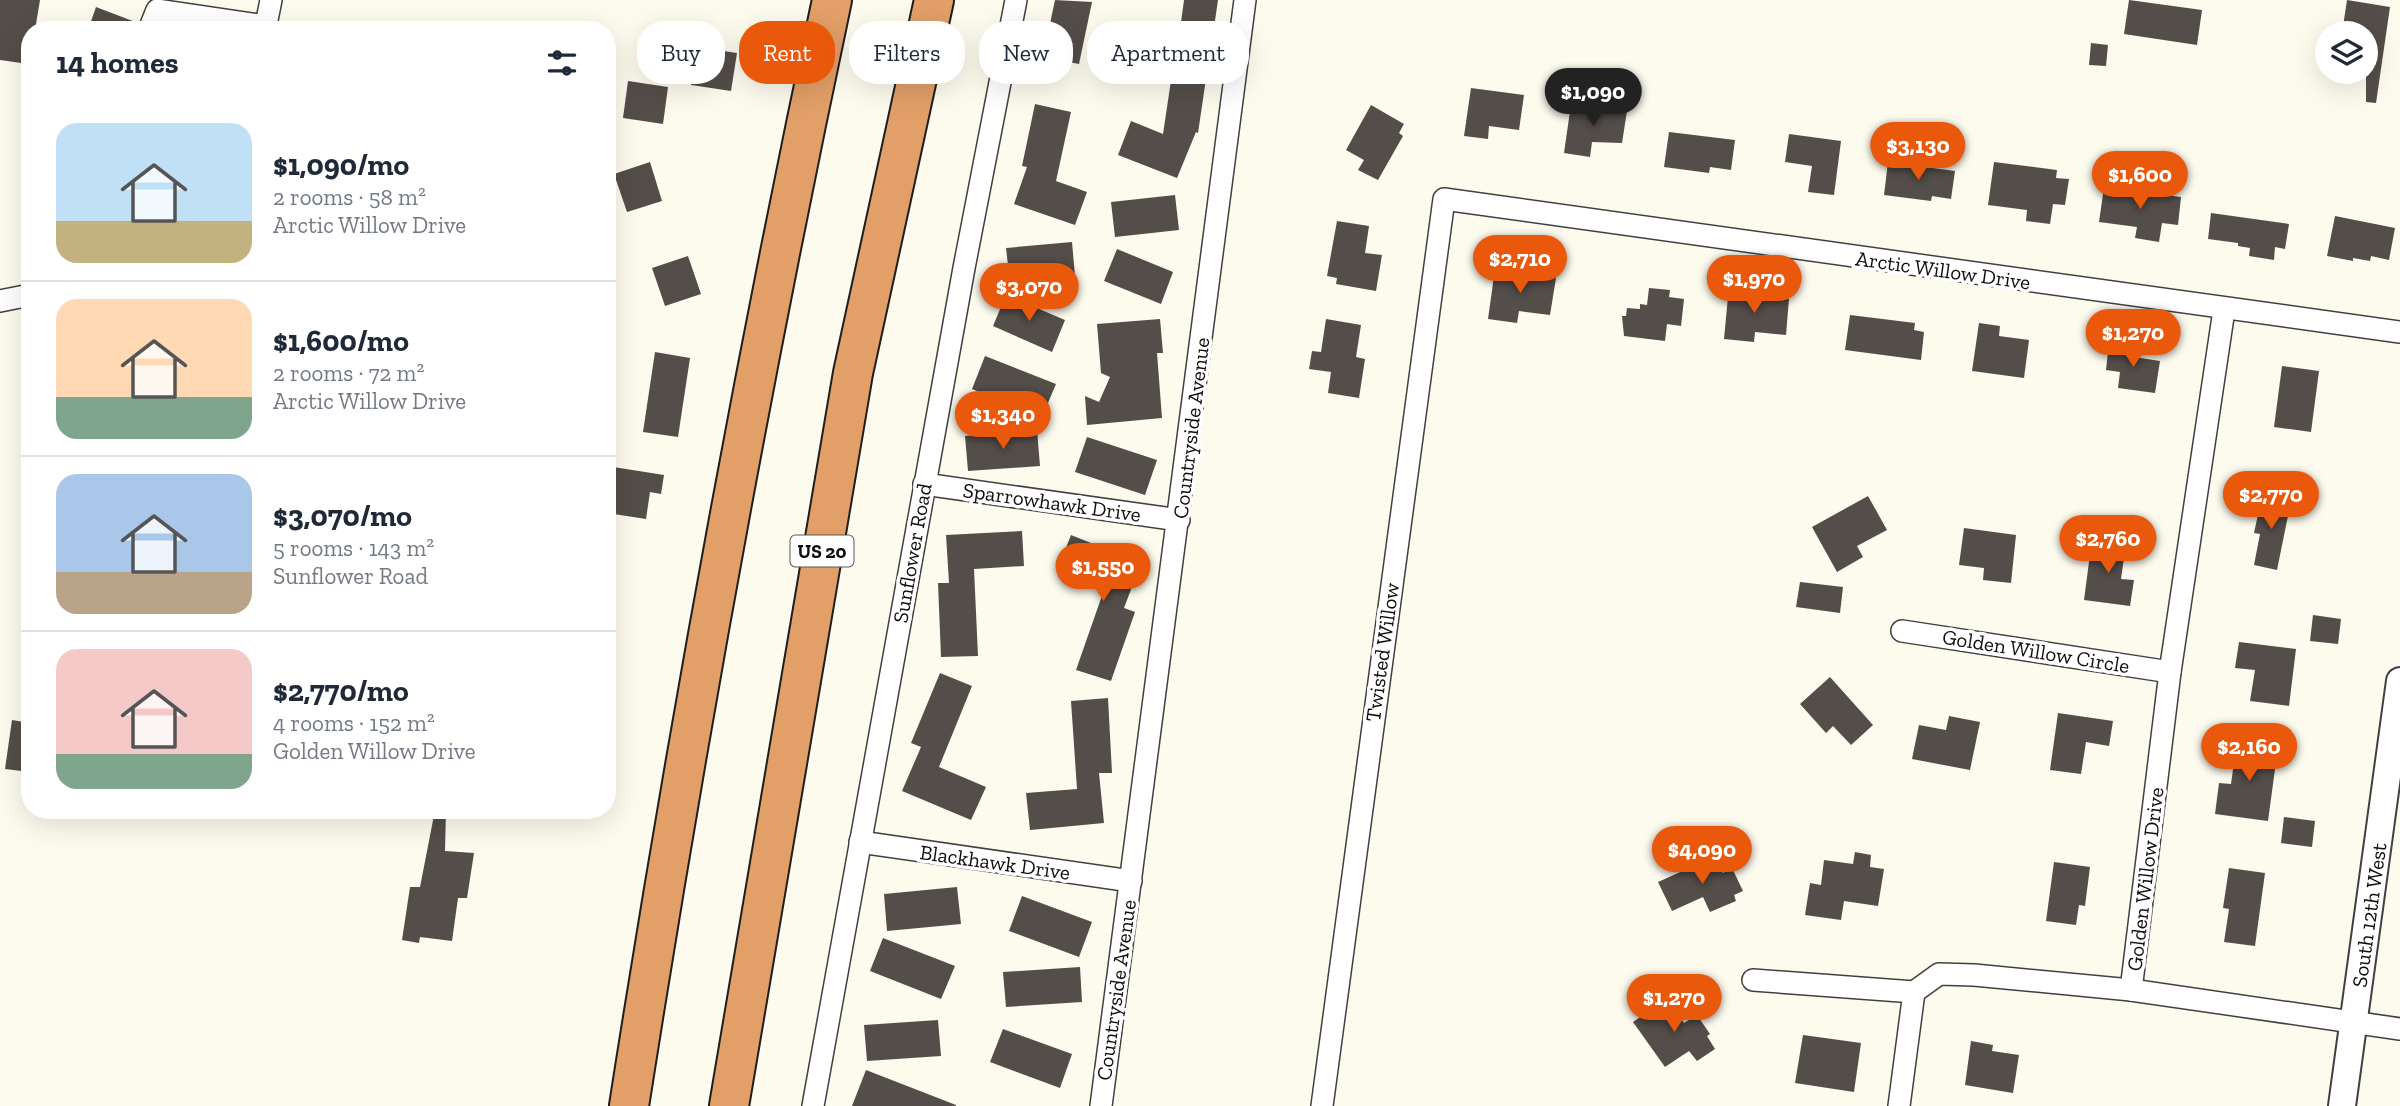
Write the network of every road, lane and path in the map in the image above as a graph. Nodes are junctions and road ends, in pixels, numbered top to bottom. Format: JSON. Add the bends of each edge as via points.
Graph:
{"nodes":[{"id":1,"x":271,"y":0,"type":"edge"},
{"id":2,"x":832,"y":0,"type":"edge"},
{"id":3,"x":934,"y":0,"type":"edge"},
{"id":4,"x":1016,"y":0,"type":"edge"},
{"id":5,"x":1245,"y":0,"type":"edge"},
{"id":6,"x":153,"y":21,"type":"edge"},
{"id":7,"x":223,"y":21,"type":"edge"},
{"id":8,"x":266,"y":21,"type":"edge"},
{"id":9,"x":1444,"y":199,"type":"joint"},
{"id":10,"x":21,"y":294,"type":"edge"},
{"id":11,"x":0,"y":301,"type":"edge"},
{"id":12,"x":2224,"y":310,"type":"junction"},
{"id":13,"x":2400,"y":332,"type":"edge"},
{"id":14,"x":925,"y":484,"type":"junction"},
{"id":15,"x":1179,"y":520,"type":"junction"},
{"id":16,"x":1902,"y":631,"type":"dead end"},
{"id":17,"x":2170,"y":672,"type":"junction"},
{"id":18,"x":2400,"y":681,"type":"edge"},
{"id":19,"x":860,"y":842,"type":"junction"},
{"id":20,"x":1131,"y":881,"type":"junction"},
{"id":21,"x":1753,"y":980,"type":"dead end"},
{"id":22,"x":2131,"y":990,"type":"junction"},
{"id":23,"x":1914,"y":992,"type":"junction"},
{"id":24,"x":2354,"y":1023,"type":"junction"},
{"id":25,"x":2400,"y":1029,"type":"edge"},
{"id":26,"x":629,"y":1106,"type":"edge"},
{"id":27,"x":729,"y":1106,"type":"edge"},
{"id":28,"x":813,"y":1106,"type":"edge"},
{"id":29,"x":1101,"y":1106,"type":"edge"},
{"id":30,"x":1322,"y":1106,"type":"edge"},
{"id":31,"x":1899,"y":1106,"type":"edge"},
{"id":32,"x":2342,"y":1106,"type":"edge"}],
"edges":[{"from":1,"to":8,"type":"street"},
{"from":2,"to":26,"type":"highway","via":[[794,178],[679,791]]},
{"from":3,"to":27,"type":"highway","number":"US 20","via":[[853,373]]},
{"from":4,"to":14,"type":"street","name":"Sunflower Road"},
{"from":5,"to":15,"type":"street","name":"Countryside Avenue"},
{"from":6,"to":7,"type":"street","via":[[157,10]]},
{"from":9,"to":12,"type":"street","name":"Arctic Willow Drive"},
{"from":9,"to":30,"type":"street","name":"Twisted Willow"},
{"from":10,"to":11,"type":"street"},
{"from":12,"to":13,"type":"street","name":"Arctic Willow Drive"},
{"from":12,"to":17,"type":"street","name":"Golden Willow Drive"},
{"from":14,"to":15,"type":"street","name":"Sparrowhawk Drive"},
{"from":14,"to":19,"type":"street","name":"Sunflower Road"},
{"from":15,"to":20,"type":"street","name":"Countryside Avenue"},
{"from":16,"to":17,"type":"street","name":"Golden Willow Circle"},
{"from":17,"to":22,"type":"street","name":"Golden Willow Drive"},
{"from":18,"to":24,"type":"street","name":"South 12th West"},
{"from":19,"to":20,"type":"street","name":"Blackhawk Drive"},
{"from":19,"to":28,"type":"street","name":"Sunflower Road"},
{"from":20,"to":29,"type":"street","name":"Countryside Avenue"},
{"from":21,"to":23,"type":"street"},
{"from":22,"to":23,"type":"street","via":[[1939,974]]},
{"from":22,"to":24,"type":"street"},
{"from":23,"to":31,"type":"street"},
{"from":24,"to":25,"type":"street"},
{"from":24,"to":32,"type":"street","name":"South 12th West"}]}
